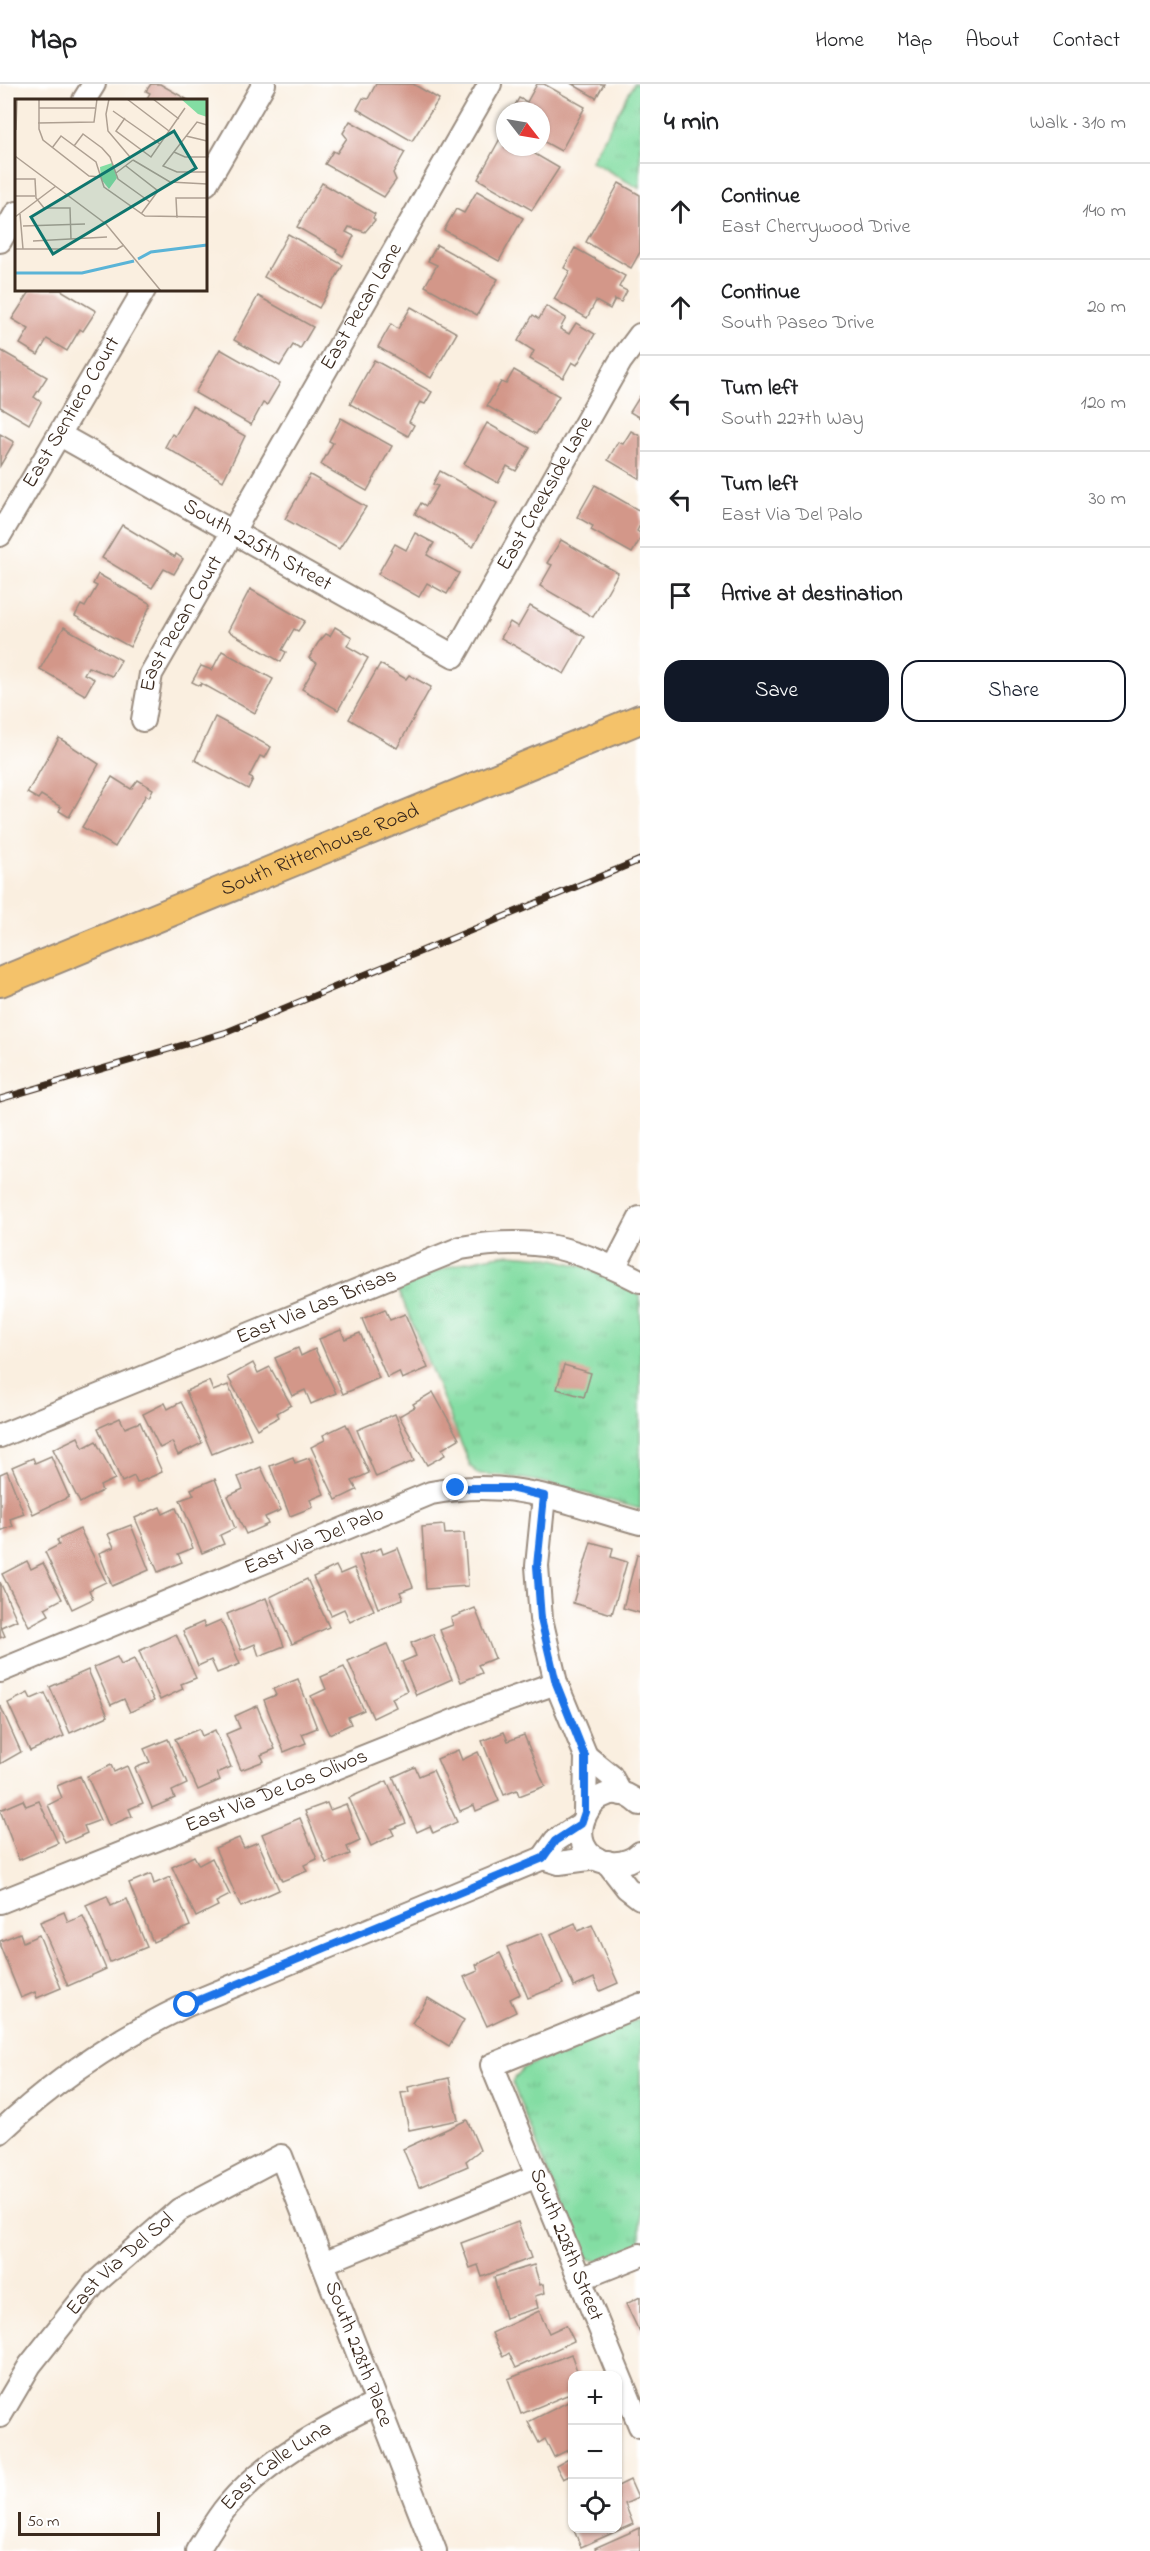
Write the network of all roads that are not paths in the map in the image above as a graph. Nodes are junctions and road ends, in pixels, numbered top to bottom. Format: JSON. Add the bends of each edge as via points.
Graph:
{"nodes":[{"id":1,"x":94,"y":84,"type":"edge"},
{"id":2,"x":264,"y":84,"type":"edge"},
{"id":3,"x":490,"y":84,"type":"edge"},
{"id":4,"x":85,"y":99,"type":"edge"},
{"id":5,"x":207,"y":182,"type":"edge"},
{"id":6,"x":15,"y":215,"type":"edge"},
{"id":7,"x":0,"y":241,"type":"edge"},
{"id":8,"x":143,"y":291,"type":"edge"},
{"id":9,"x":640,"y":335,"type":"edge"},
{"id":10,"x":60,"y":435,"type":"junction"},
{"id":11,"x":234,"y":533,"type":"junction"},
{"id":12,"x":0,"y":535,"type":"edge"},
{"id":13,"x":454,"y":656,"type":"joint"},
{"id":14,"x":640,"y":719,"type":"edge"},
{"id":15,"x":143,"y":720,"type":"dead end"},
{"id":16,"x":0,"y":982,"type":"edge"},
{"id":17,"x":640,"y":1218,"type":"edge"},
{"id":18,"x":614,"y":1268,"type":"junction"},
{"id":19,"x":640,"y":1281,"type":"edge"},
{"id":20,"x":0,"y":1436,"type":"edge"},
{"id":21,"x":544,"y":1496,"type":"junction"},
{"id":22,"x":640,"y":1523,"type":"edge"},
{"id":23,"x":0,"y":1671,"type":"edge"},
{"id":24,"x":556,"y":1683,"type":"junction"},
{"id":25,"x":585,"y":1756,"type":"junction"},
{"id":26,"x":635,"y":1800,"type":"edge"},
{"id":27,"x":583,"y":1818,"type":"junction"},
{"id":28,"x":640,"y":1853,"type":"edge"},
{"id":29,"x":543,"y":1858,"type":"junction"},
{"id":30,"x":602,"y":1860,"type":"junction"},
{"id":31,"x":640,"y":1898,"type":"edge"},
{"id":32,"x":0,"y":1902,"type":"edge"},
{"id":33,"x":640,"y":2005,"type":"edge"},
{"id":34,"x":0,"y":2132,"type":"edge"},
{"id":35,"x":281,"y":2156,"type":"joint"},
{"id":36,"x":537,"y":2176,"type":"junction"},
{"id":37,"x":640,"y":2255,"type":"edge"},
{"id":38,"x":323,"y":2263,"type":"junction"},
{"id":39,"x":580,"y":2279,"type":"junction"},
{"id":40,"x":377,"y":2403,"type":"junction"},
{"id":41,"x":0,"y":2416,"type":"edge"},
{"id":42,"x":640,"y":2426,"type":"edge"},
{"id":43,"x":197,"y":2551,"type":"edge"},
{"id":44,"x":435,"y":2551,"type":"edge"}],
"edges":[{"from":1,"to":4,"type":"street"},
{"from":2,"to":5,"type":"street"},
{"from":3,"to":11,"type":"street","name":"East Pecan Lane"},
{"from":6,"to":7,"type":"street"},
{"from":8,"to":10,"type":"street","name":"East Sentiero Court"},
{"from":9,"to":13,"type":"street","name":"East Creekside Lane","via":[[620,363]]},
{"from":10,"to":11,"type":"street","name":"South 225th Street"},
{"from":10,"to":12,"type":"street","name":"East Sentiero Court"},
{"from":11,"to":13,"type":"street","name":"South 225th Street"},
{"from":11,"to":15,"type":"street","name":"East Pecan Court","via":[[152,674]]},
{"from":14,"to":16,"type":"main road","name":"South Rittenhouse Road"},
{"from":17,"to":18,"type":"street"},
{"from":18,"to":19,"type":"street","name":"East Via Las Brisas"},
{"from":18,"to":20,"type":"street","name":"East Via Las Brisas","via":[[572,1250],[544,1244],[461,1248]]},
{"from":21,"to":22,"type":"street","name":"East Via Del Palo"},
{"from":21,"to":23,"type":"street","name":"East Via Del Palo","via":[[482,1486],[432,1494]]},
{"from":21,"to":24,"type":"street","via":[[538,1592],[545,1643]]},
{"from":24,"to":25,"type":"street"},
{"from":24,"to":32,"type":"street","name":"East Via De Los Olivos"},
{"from":25,"to":26,"type":"street"},
{"from":25,"to":27,"type":"street"},
{"from":26,"to":27,"type":"street","via":[[604,1796],[590,1805]]},
{"from":27,"to":29,"type":"street","via":[[555,1841]]},
{"from":27,"to":30,"type":"street","via":[[584,1843]]},
{"from":28,"to":30,"type":"street","via":[[627,1862]]},
{"from":29,"to":30,"type":"street","via":[[559,1863]]},
{"from":29,"to":34,"type":"street","via":[[150,2023],[55,2084]]},
{"from":30,"to":31,"type":"street"},
{"from":33,"to":36,"type":"street","name":"South 228th Street","via":[[492,2065]]},
{"from":35,"to":38,"type":"street","name":"South 228th Place"},
{"from":35,"to":41,"type":"street","name":"East Via Del Sol","via":[[179,2210],[95,2283],[30,2365]]},
{"from":36,"to":38,"type":"street"},
{"from":36,"to":39,"type":"street","name":"South 228th Street"},
{"from":37,"to":39,"type":"street"},
{"from":38,"to":40,"type":"street","name":"South 228th Place"},
{"from":39,"to":42,"type":"street","name":"South 228th Street"},
{"from":40,"to":43,"type":"street","name":"East Calle Luna","via":[[312,2435],[267,2469],[228,2505]]},
{"from":40,"to":44,"type":"street","name":"South 228th Place"}]}
